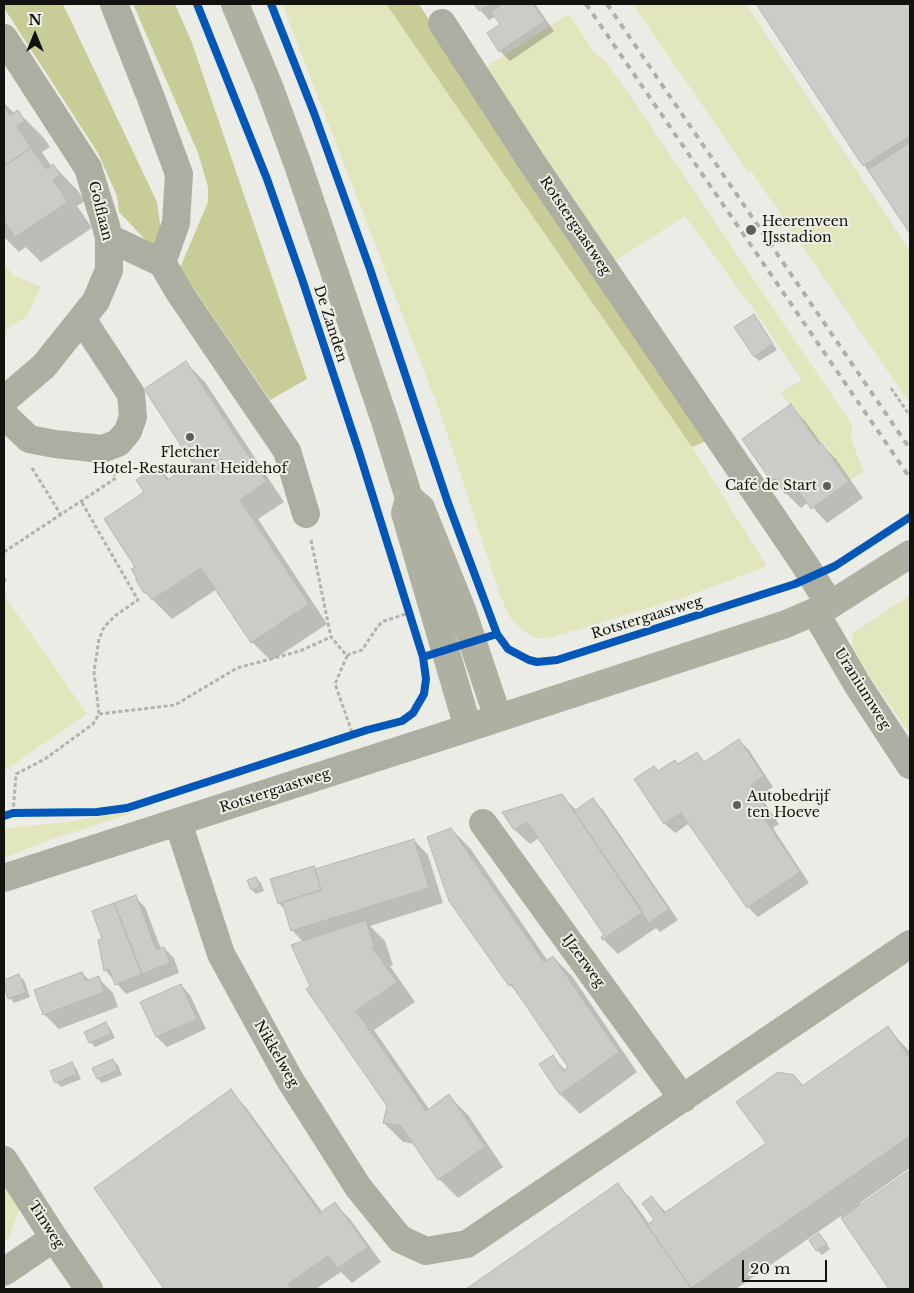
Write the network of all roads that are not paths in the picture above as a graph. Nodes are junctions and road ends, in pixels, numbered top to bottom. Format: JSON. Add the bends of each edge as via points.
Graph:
{"nodes":[{"id":1,"x":114,"y":4,"type":"edge"},
{"id":2,"x":235,"y":4,"type":"edge"},
{"id":3,"x":442,"y":22,"type":"dead end"},
{"id":4,"x":4,"y":38,"type":"edge"},
{"id":5,"x":109,"y":238,"type":"junction"},
{"id":6,"x":162,"y":263,"type":"junction"},
{"id":7,"x":82,"y":319,"type":"junction"},
{"id":8,"x":4,"y":400,"type":"edge"},
{"id":9,"x":4,"y":415,"type":"edge"},
{"id":10,"x":409,"y":498,"type":"junction"},
{"id":11,"x":306,"y":514,"type":"road end"},
{"id":12,"x":910,"y":554,"type":"edge"},
{"id":13,"x":822,"y":608,"type":"junction"},
{"id":14,"x":498,"y":718,"type":"junction"},
{"id":15,"x":468,"y":728,"type":"junction"},
{"id":16,"x":910,"y":765,"type":"edge"},
{"id":17,"x":178,"y":822,"type":"junction"},
{"id":18,"x":484,"y":823,"type":"dead end"},
{"id":19,"x":4,"y":878,"type":"edge"},
{"id":20,"x":910,"y":944,"type":"edge"},
{"id":21,"x":683,"y":1099,"type":"junction"},
{"id":22,"x":4,"y":1160,"type":"edge"},
{"id":23,"x":54,"y":1238,"type":"junction"},
{"id":24,"x":4,"y":1272,"type":"edge"},
{"id":25,"x":89,"y":1289,"type":"edge"}],
"edges":[{"from":1,"to":6,"type":"street","via":[[179,174],[176,223]]},
{"from":2,"to":10,"type":"main road","name":"De Zanden","via":[[298,165]]},
{"from":3,"to":13,"type":"street","name":"Rotstergaastweg","via":[[531,161],[799,557]]},
{"from":4,"to":5,"type":"street","name":"Golflaan","via":[[88,168]]},
{"from":5,"to":6,"type":"street"},
{"from":5,"to":7,"type":"street","name":"Golflaan","via":[[109,270],[96,301]]},
{"from":6,"to":11,"type":"street","via":[[288,451]]},
{"from":7,"to":8,"type":"street","name":"Golflaan","via":[[44,366]]},
{"from":7,"to":9,"type":"street","via":[[131,394],[133,417],[128,431],[118,443],[102,449],[55,444],[30,439]]},
{"from":10,"to":14,"type":"main road","name":"De Zanden","via":[[421,508],[462,610]]},
{"from":10,"to":15,"type":"main road","name":"De Zanden","via":[[405,513]]},
{"from":12,"to":13,"type":"main road","name":"Rotstergaastweg"},
{"from":13,"to":14,"type":"main road","name":"Rotstergaastweg","via":[[762,632]]},
{"from":13,"to":16,"type":"street","name":"Uraniumweg","via":[[857,684]]},
{"from":14,"to":15,"type":"main road","name":"Rotstergaastweg"},
{"from":15,"to":17,"type":"street","name":"Rotstergaastweg"},
{"from":17,"to":19,"type":"street","name":"Rotstergaastweg"},
{"from":17,"to":21,"type":"street","name":"Nikkelweg","via":[[221,954],[290,1080],[358,1187],[400,1238],[426,1251],[467,1244]]},
{"from":18,"to":21,"type":"street","name":"IJzerweg"},
{"from":20,"to":21,"type":"street"},
{"from":22,"to":23,"type":"street","name":"Tinweg"},
{"from":23,"to":24,"type":"street"},
{"from":23,"to":25,"type":"street","name":"Tinweg"}]}
